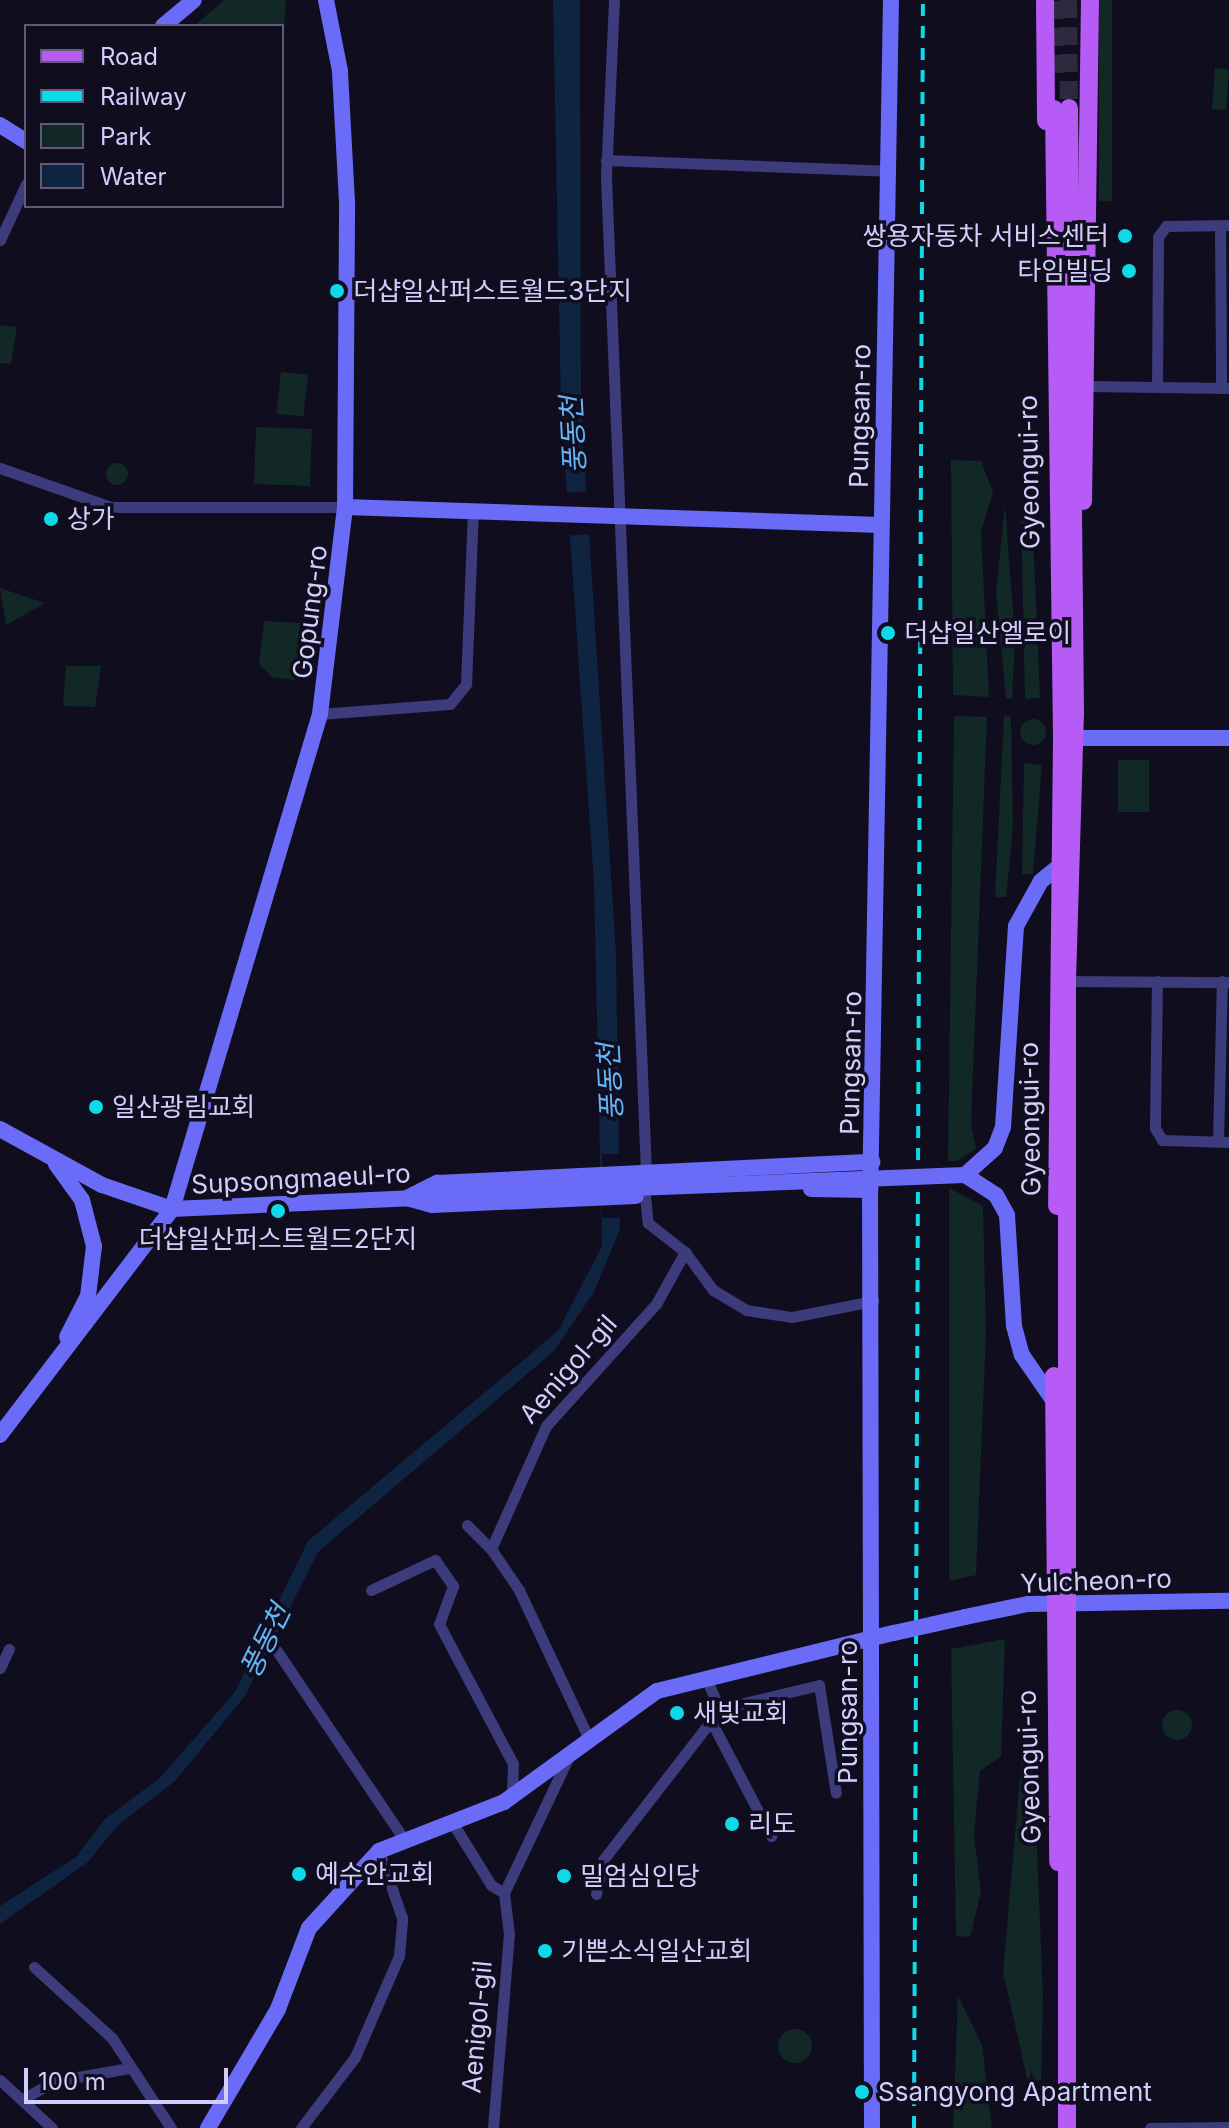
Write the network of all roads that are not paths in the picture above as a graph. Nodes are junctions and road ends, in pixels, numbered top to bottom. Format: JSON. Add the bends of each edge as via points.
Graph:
{"nodes":[{"id":1,"x":194,"y":0,"type":"edge"},
{"id":2,"x":326,"y":0,"type":"edge"},
{"id":3,"x":614,"y":0,"type":"edge"},
{"id":4,"x":891,"y":0,"type":"edge"},
{"id":5,"x":1045,"y":0,"type":"edge"},
{"id":6,"x":1090,"y":0,"type":"edge"},
{"id":7,"x":165,"y":24,"type":"edge"},
{"id":8,"x":1061,"y":108,"type":"tunnel mouth"},
{"id":9,"x":0,"y":125,"type":"edge"},
{"id":10,"x":24,"y":140,"type":"edge"},
{"id":11,"x":606,"y":160,"type":"junction"},
{"id":12,"x":887,"y":171,"type":"junction"},
{"id":13,"x":24,"y":188,"type":"edge"},
{"id":14,"x":1224,"y":226,"type":"edge"},
{"id":15,"x":0,"y":240,"type":"edge"},
{"id":16,"x":1087,"y":386,"type":"junction"},
{"id":17,"x":1157,"y":387,"type":"junction"},
{"id":18,"x":1225,"y":388,"type":"edge"},
{"id":19,"x":0,"y":468,"type":"edge"},
{"id":20,"x":345,"y":507,"type":"junction"},
{"id":21,"x":473,"y":512,"type":"junction"},
{"id":22,"x":614,"y":514,"type":"junction"},
{"id":23,"x":881,"y":525,"type":"junction"},
{"id":24,"x":1065,"y":588,"type":"junction"},
{"id":25,"x":320,"y":714,"type":"junction"},
{"id":26,"x":1068,"y":738,"type":"junction"},
{"id":27,"x":1229,"y":738,"type":"edge"},
{"id":28,"x":1057,"y":868,"type":"junction"},
{"id":29,"x":1067,"y":981,"type":"junction"},
{"id":30,"x":1157,"y":981,"type":"junction"},
{"id":31,"x":1226,"y":982,"type":"edge"},
{"id":32,"x":0,"y":1129,"type":"edge"},
{"id":33,"x":1224,"y":1142,"type":"edge"},
{"id":34,"x":52,"y":1159,"type":"junction"},
{"id":35,"x":872,"y":1162,"type":"junction"},
{"id":36,"x":641,"y":1172,"type":"junction"},
{"id":37,"x":965,"y":1175,"type":"junction"},
{"id":38,"x":870,"y":1190,"type":"junction"},
{"id":39,"x":640,"y":1196,"type":"junction"},
{"id":40,"x":407,"y":1198,"type":"junction"},
{"id":41,"x":172,"y":1209,"type":"junction"},
{"id":42,"x":685,"y":1252,"type":"junction"},
{"id":43,"x":873,"y":1301,"type":"junction"},
{"id":44,"x":48,"y":1375,"type":"junction"},
{"id":45,"x":1053,"y":1400,"type":"junction"},
{"id":46,"x":0,"y":1435,"type":"edge"},
{"id":47,"x":467,"y":1525,"type":"dead end"},
{"id":48,"x":491,"y":1549,"type":"junction"},
{"id":49,"x":371,"y":1590,"type":"dead end"},
{"id":50,"x":1229,"y":1601,"type":"edge"},
{"id":51,"x":1051,"y":1604,"type":"junction"},
{"id":52,"x":1070,"y":1604,"type":"junction"},
{"id":53,"x":873,"y":1640,"type":"junction"},
{"id":54,"x":9,"y":1649,"type":"dead end"},
{"id":55,"x":277,"y":1651,"type":"dead end"},
{"id":56,"x":0,"y":1668,"type":"edge"},
{"id":57,"x":707,"y":1680,"type":"junction"},
{"id":58,"x":713,"y":1716,"type":"junction"},
{"id":59,"x":589,"y":1739,"type":"junction"},
{"id":60,"x":570,"y":1753,"type":"junction"},
{"id":61,"x":836,"y":1793,"type":"dead end"},
{"id":62,"x":512,"y":1796,"type":"junction"},
{"id":63,"x":452,"y":1822,"type":"junction"},
{"id":64,"x":771,"y":1836,"type":"dead end"},
{"id":65,"x":403,"y":1838,"type":"junction"},
{"id":66,"x":379,"y":1851,"type":"junction"},
{"id":67,"x":504,"y":1893,"type":"junction"},
{"id":68,"x":596,"y":1894,"type":"dead end"},
{"id":69,"x":34,"y":1967,"type":"dead end"},
{"id":70,"x":130,"y":2068,"type":"junction"},
{"id":71,"x":0,"y":2080,"type":"edge"},
{"id":72,"x":23,"y":2099,"type":"junction"},
{"id":73,"x":1229,"y":2127,"type":"edge"},
{"id":74,"x":52,"y":2128,"type":"edge"},
{"id":75,"x":171,"y":2128,"type":"edge"},
{"id":76,"x":208,"y":2128,"type":"edge"},
{"id":77,"x":301,"y":2128,"type":"edge"},
{"id":78,"x":493,"y":2128,"type":"edge"},
{"id":79,"x":872,"y":2128,"type":"edge"},
{"id":80,"x":1057,"y":2128,"type":"edge"},
{"id":81,"x":1067,"y":2128,"type":"edge"},
{"id":82,"x":1150,"y":2128,"type":"edge"},
{"id":83,"x":1166,"y":2128,"type":"edge"}],
"edges":[{"from":1,"to":7,"type":"main road"},
{"from":2,"to":20,"type":"main road","name":"Gopung-ro","via":[[340,71],[347,202]]},
{"from":3,"to":11,"type":"street"},
{"from":4,"to":12,"type":"main road","name":"Pungsan-ro"},
{"from":5,"to":24,"type":"main road","via":[[1043,385]]},
{"from":6,"to":16,"type":"main road"},
{"from":8,"to":24,"type":"main road","name":"Gyeongui-ro"},
{"from":9,"to":10,"type":"main road"},
{"from":11,"to":12,"type":"street"},
{"from":11,"to":22,"type":"street"},
{"from":12,"to":23,"type":"main road","name":"Pungsan-ro"},
{"from":13,"to":15,"type":"street"},
{"from":14,"to":17,"type":"street","via":[[1166,226],[1158,237]]},
{"from":14,"to":18,"type":"street"},
{"from":16,"to":17,"type":"street"},
{"from":16,"to":24,"type":"main road","via":[[1082,550]]},
{"from":17,"to":18,"type":"street"},
{"from":19,"to":20,"type":"street","via":[[111,507]]},
{"from":20,"to":21,"type":"main road"},
{"from":20,"to":25,"type":"main road","name":"Gopung-ro"},
{"from":21,"to":22,"type":"main road"},
{"from":21,"to":25,"type":"street","via":[[466,684],[450,704]]},
{"from":22,"to":23,"type":"main road"},
{"from":22,"to":36,"type":"street"},
{"from":23,"to":35,"type":"main road","name":"Pungsan-ro"},
{"from":24,"to":26,"type":"main road","name":"Gyeongui-ro"},
{"from":25,"to":41,"type":"main road","name":"Gopung-ro"},
{"from":26,"to":27,"type":"main road"},
{"from":26,"to":28,"type":"main road","name":"Gyeongui-ro"},
{"from":26,"to":29,"type":"main road","name":"Gyeongui-ro"},
{"from":28,"to":37,"type":"main road","via":[[1041,881],[1016,926],[1003,1127],[995,1148]]},
{"from":28,"to":45,"type":"main road","name":"Gyeongui-ro"},
{"from":29,"to":30,"type":"street"},
{"from":29,"to":52,"type":"main road","name":"Gyeongui-ro"},
{"from":30,"to":31,"type":"street"},
{"from":30,"to":33,"type":"street","via":[[1155,1128],[1162,1140]]},
{"from":31,"to":33,"type":"street"},
{"from":32,"to":34,"type":"main road","name":"Supsongmaeul-ro"},
{"from":34,"to":41,"type":"main road","name":"Supsongmaeul-ro"},
{"from":34,"to":44,"type":"main road","via":[[82,1200],[94,1246],[88,1296]]},
{"from":35,"to":36,"type":"main road"},
{"from":35,"to":38,"type":"main road","name":"Pungsan-ro"},
{"from":36,"to":40,"type":"main road","via":[[437,1183]]},
{"from":37,"to":40,"type":"main road","name":"Supsongmaeul-ro","bridge":true},
{"from":37,"to":45,"type":"main road","via":[[996,1195],[1007,1215],[1022,1355]]},
{"from":38,"to":39,"type":"main road"},
{"from":38,"to":43,"type":"main road","name":"Pungsan-ro"},
{"from":39,"to":40,"type":"main road","via":[[432,1205]]},
{"from":39,"to":42,"type":"street","via":[[648,1223]]},
{"from":40,"to":41,"type":"main road","name":"Supsongmaeul-ro"},
{"from":41,"to":44,"type":"main road","name":"Supsongmaeul-ro"},
{"from":42,"to":43,"type":"street","via":[[713,1290],[746,1310],[792,1317]]},
{"from":42,"to":48,"type":"street","name":"Aenigol-gil","via":[[656,1304],[546,1426]]},
{"from":43,"to":53,"type":"main road","name":"Pungsan-ro"},
{"from":44,"to":46,"type":"main road","name":"Supsongmaeul-ro"},
{"from":45,"to":51,"type":"main road","name":"Gyeongui-ro"},
{"from":47,"to":48,"type":"street"},
{"from":48,"to":59,"type":"street","via":[[519,1590]]},
{"from":49,"to":62,"type":"street","via":[[435,1560],[453,1586],[439,1624],[513,1764]]},
{"from":50,"to":52,"type":"main road","name":"Yulcheon-ro"},
{"from":51,"to":52,"type":"main road","name":"Yulcheon-ro"},
{"from":51,"to":53,"type":"main road","name":"Yulcheon-ro","bridge":true,"via":[[965,1617]]},
{"from":51,"to":80,"type":"main road","name":"Gyeongui-ro"},
{"from":52,"to":81,"type":"main road","name":"Gyeongui-ro"},
{"from":53,"to":57,"type":"main road"},
{"from":53,"to":79,"type":"main road","name":"Pungsan-ro"},
{"from":54,"to":56,"type":"street"},
{"from":55,"to":65,"type":"street"},
{"from":57,"to":58,"type":"street"},
{"from":57,"to":59,"type":"main road","via":[[657,1691]]},
{"from":58,"to":61,"type":"street","via":[[819,1685]]},
{"from":58,"to":64,"type":"street"},
{"from":58,"to":68,"type":"street","via":[[603,1860]]},
{"from":59,"to":60,"type":"main road"},
{"from":60,"to":62,"type":"main road"},
{"from":60,"to":67,"type":"street"},
{"from":62,"to":63,"type":"main road"},
{"from":63,"to":65,"type":"main road"},
{"from":63,"to":67,"type":"street","via":[[491,1885]]},
{"from":65,"to":66,"type":"main road"},
{"from":66,"to":76,"type":"main road","via":[[309,1928],[278,2009]]},
{"from":66,"to":77,"type":"street","via":[[402,1918],[399,1956],[355,2057]]},
{"from":67,"to":78,"type":"street","name":"Aenigol-gil","via":[[509,1934]]},
{"from":69,"to":70,"type":"street","via":[[112,2038]]},
{"from":70,"to":72,"type":"street","via":[[54,2081]]},
{"from":70,"to":75,"type":"street"},
{"from":71,"to":72,"type":"street"},
{"from":72,"to":74,"type":"street"},
{"from":73,"to":83,"type":"street"},
{"from":82,"to":83,"type":"street"}]}
